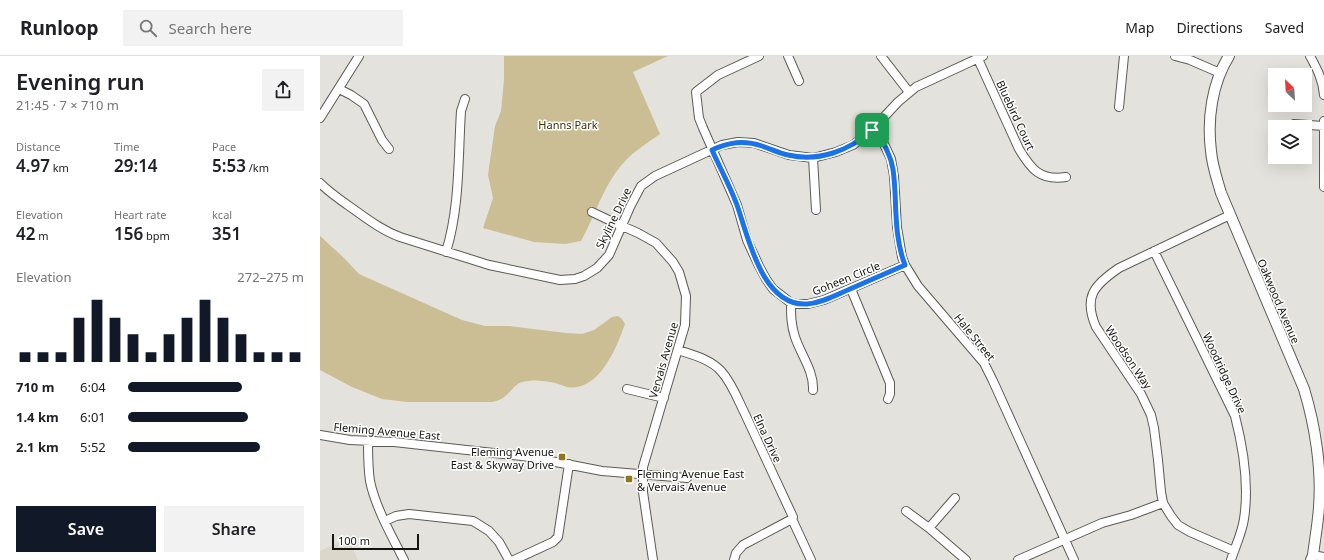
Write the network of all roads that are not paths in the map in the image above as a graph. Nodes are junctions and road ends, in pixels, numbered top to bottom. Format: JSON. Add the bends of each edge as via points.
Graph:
{"nodes":[{"id":1,"x":359,"y":56,"type":"edge"},
{"id":2,"x":759,"y":56,"type":"edge"},
{"id":3,"x":788,"y":56,"type":"edge"},
{"id":4,"x":881,"y":56,"type":"edge"},
{"id":5,"x":1124,"y":56,"type":"edge"},
{"id":6,"x":1175,"y":56,"type":"edge"},
{"id":7,"x":1229,"y":56,"type":"edge"},
{"id":8,"x":1310,"y":56,"type":"edge"},
{"id":9,"x":980,"y":57,"type":"edge"},
{"id":10,"x":1220,"y":72,"type":"junction"},
{"id":11,"x":800,"y":81,"type":"dead end"},
{"id":12,"x":339,"y":89,"type":"junction"},
{"id":13,"x":909,"y":92,"type":"junction"},
{"id":14,"x":1324,"y":95,"type":"edge"},
{"id":15,"x":465,"y":100,"type":"dead end"},
{"id":16,"x":1120,"y":107,"type":"dead end"},
{"id":17,"x":320,"y":118,"type":"edge"},
{"id":18,"x":1324,"y":120,"type":"edge"},
{"id":19,"x":1312,"y":125,"type":"edge"},
{"id":20,"x":1324,"y":126,"type":"edge"},
{"id":21,"x":872,"y":130,"type":"junction"},
{"id":22,"x":389,"y":149,"type":"dead end"},
{"id":23,"x":712,"y":150,"type":"junction"},
{"id":24,"x":813,"y":158,"type":"junction"},
{"id":25,"x":1066,"y":177,"type":"dead end"},
{"id":26,"x":320,"y":183,"type":"edge"},
{"id":27,"x":1324,"y":187,"type":"edge"},
{"id":28,"x":816,"y":210,"type":"dead end"},
{"id":29,"x":592,"y":212,"type":"dead end"},
{"id":30,"x":1230,"y":215,"type":"junction"},
{"id":31,"x":622,"y":226,"type":"junction"},
{"id":32,"x":1154,"y":251,"type":"junction"},
{"id":33,"x":446,"y":252,"type":"junction"},
{"id":34,"x":905,"y":265,"type":"junction"},
{"id":35,"x":851,"y":289,"type":"junction"},
{"id":36,"x":791,"y":303,"type":"junction"},
{"id":37,"x":678,"y":350,"type":"junction"},
{"id":38,"x":627,"y":389,"type":"dead end"},
{"id":39,"x":813,"y":390,"type":"dead end"},
{"id":40,"x":664,"y":398,"type":"junction"},
{"id":41,"x":888,"y":399,"type":"dead end"},
{"id":42,"x":320,"y":435,"type":"edge"},
{"id":43,"x":368,"y":441,"type":"junction"},
{"id":44,"x":569,"y":464,"type":"junction"},
{"id":45,"x":642,"y":474,"type":"junction"},
{"id":46,"x":687,"y":478,"type":"dead end"},
{"id":47,"x":1322,"y":485,"type":"edge"},
{"id":48,"x":955,"y":498,"type":"dead end"},
{"id":49,"x":1163,"y":503,"type":"junction"},
{"id":50,"x":906,"y":511,"type":"dead end"},
{"id":51,"x":792,"y":519,"type":"junction"},
{"id":52,"x":385,"y":521,"type":"junction"},
{"id":53,"x":929,"y":528,"type":"junction"},
{"id":54,"x":1065,"y":539,"type":"junction"},
{"id":55,"x":1234,"y":551,"type":"junction"},
{"id":56,"x":1324,"y":557,"type":"edge"},
{"id":57,"x":1312,"y":558,"type":"edge"},
{"id":58,"x":404,"y":560,"type":"edge"},
{"id":59,"x":509,"y":560,"type":"edge"},
{"id":60,"x":514,"y":560,"type":"edge"},
{"id":61,"x":653,"y":560,"type":"edge"},
{"id":62,"x":734,"y":560,"type":"edge"},
{"id":63,"x":812,"y":560,"type":"edge"},
{"id":64,"x":966,"y":560,"type":"edge"},
{"id":65,"x":1018,"y":560,"type":"edge"},
{"id":66,"x":1074,"y":560,"type":"edge"},
{"id":67,"x":1231,"y":560,"type":"edge"}],
"edges":[{"from":1,"to":12,"type":"street"},
{"from":2,"to":23,"type":"street","via":[[718,75],[696,92],[699,118]]},
{"from":3,"to":11,"type":"street"},
{"from":4,"to":13,"type":"street"},
{"from":5,"to":16,"type":"street"},
{"from":6,"to":10,"type":"street"},
{"from":7,"to":10,"type":"main road","name":"Oakwood Avenue"},
{"from":8,"to":14,"type":"street","via":[[1324,85]]},
{"from":9,"to":13,"type":"street","name":"Skyline Drive"},
{"from":9,"to":25,"type":"street","name":"Bluebird Court","via":[[1025,160],[1036,172],[1045,177]]},
{"from":10,"to":30,"type":"main road","name":"Oakwood Avenue","via":[[1210,116],[1209,134],[1216,175]]},
{"from":12,"to":17,"type":"street"},
{"from":12,"to":22,"type":"street","via":[[364,104]]},
{"from":13,"to":21,"type":"street","name":"Skyline Drive"},
{"from":15,"to":33,"type":"street","via":[[461,111],[453,225]]},
{"from":18,"to":20,"type":"street"},
{"from":19,"to":20,"type":"street"},
{"from":20,"to":27,"type":"street"},
{"from":21,"to":24,"type":"street","name":"Skyline Drive","via":[[845,149]]},
{"from":21,"to":34,"type":"street","name":"Hale Street","via":[[883,142],[891,159],[897,227]]},
{"from":23,"to":24,"type":"street","name":"Skyline Drive","via":[[732,143],[745,142],[789,155]]},
{"from":23,"to":31,"type":"street","name":"Skyline Drive","via":[[648,180],[634,197]]},
{"from":23,"to":36,"type":"street","via":[[766,279]]},
{"from":24,"to":28,"type":"street"},
{"from":26,"to":33,"type":"street","name":"Skyline Drive","via":[[386,232]]},
{"from":29,"to":31,"type":"street","name":"Vervais Avenue"},
{"from":30,"to":32,"type":"street","name":"Woodson Way"},
{"from":30,"to":47,"type":"main road","name":"Oakwood Avenue","via":[[1304,389],[1310,408]]},
{"from":31,"to":33,"type":"street","name":"Skyline Drive","via":[[603,262],[591,272],[575,279],[549,278],[489,265]]},
{"from":31,"to":37,"type":"street","name":"Vervais Avenue","via":[[656,243],[679,272],[686,296],[686,311]]},
{"from":32,"to":49,"type":"street","name":"Woodson Way","via":[[1119,268],[1106,278],[1091,298],[1090,307],[1096,327],[1141,394],[1151,415]]},
{"from":32,"to":55,"type":"street","name":"Woodridge Drive","via":[[1235,416],[1241,444],[1246,497],[1244,521]]},
{"from":34,"to":35,"type":"street","name":"Goheen Circle"},
{"from":34,"to":54,"type":"street","name":"Hale Street","via":[[918,286],[984,363]]},
{"from":35,"to":36,"type":"street","name":"Goheen Circle","via":[[808,304]]},
{"from":35,"to":41,"type":"street","via":[[890,383]]},
{"from":36,"to":39,"type":"street","via":[[792,325],[813,381]]},
{"from":37,"to":40,"type":"street","name":"Vervais Avenue"},
{"from":37,"to":51,"type":"street","name":"Elna Drive","via":[[710,362],[728,379]]},
{"from":38,"to":40,"type":"street"},
{"from":40,"to":45,"type":"street","name":"Vervais Avenue"},
{"from":42,"to":43,"type":"street","name":"Fleming Avenue East"},
{"from":43,"to":44,"type":"street","name":"Fleming Avenue East","via":[[530,457]]},
{"from":43,"to":52,"type":"street","via":[[370,482]]},
{"from":44,"to":45,"type":"street","name":"Fleming Avenue East","via":[[602,471]]},
{"from":44,"to":60,"type":"street","via":[[558,536],[540,550]]},
{"from":45,"to":46,"type":"street","name":"Fleming Avenue East"},
{"from":45,"to":61,"type":"street","name":"Vervais Avenue"},
{"from":47,"to":57,"type":"main road","name":"Oakwood Avenue"},
{"from":48,"to":53,"type":"street"},
{"from":49,"to":54,"type":"street","via":[[1102,523]]},
{"from":49,"to":55,"type":"street","name":"Woodson Way","via":[[1178,525]]},
{"from":50,"to":53,"type":"street"},
{"from":51,"to":62,"type":"street","via":[[743,545]]},
{"from":51,"to":63,"type":"street","name":"Elna Drive"},
{"from":52,"to":58,"type":"street"},
{"from":52,"to":59,"type":"street","via":[[409,514],[473,521],[489,530]]},
{"from":53,"to":64,"type":"street"},
{"from":54,"to":65,"type":"street"},
{"from":54,"to":66,"type":"street","name":"Hale Street"},
{"from":55,"to":67,"type":"street","name":"Woodridge Drive"},
{"from":56,"to":57,"type":"street"}]}
